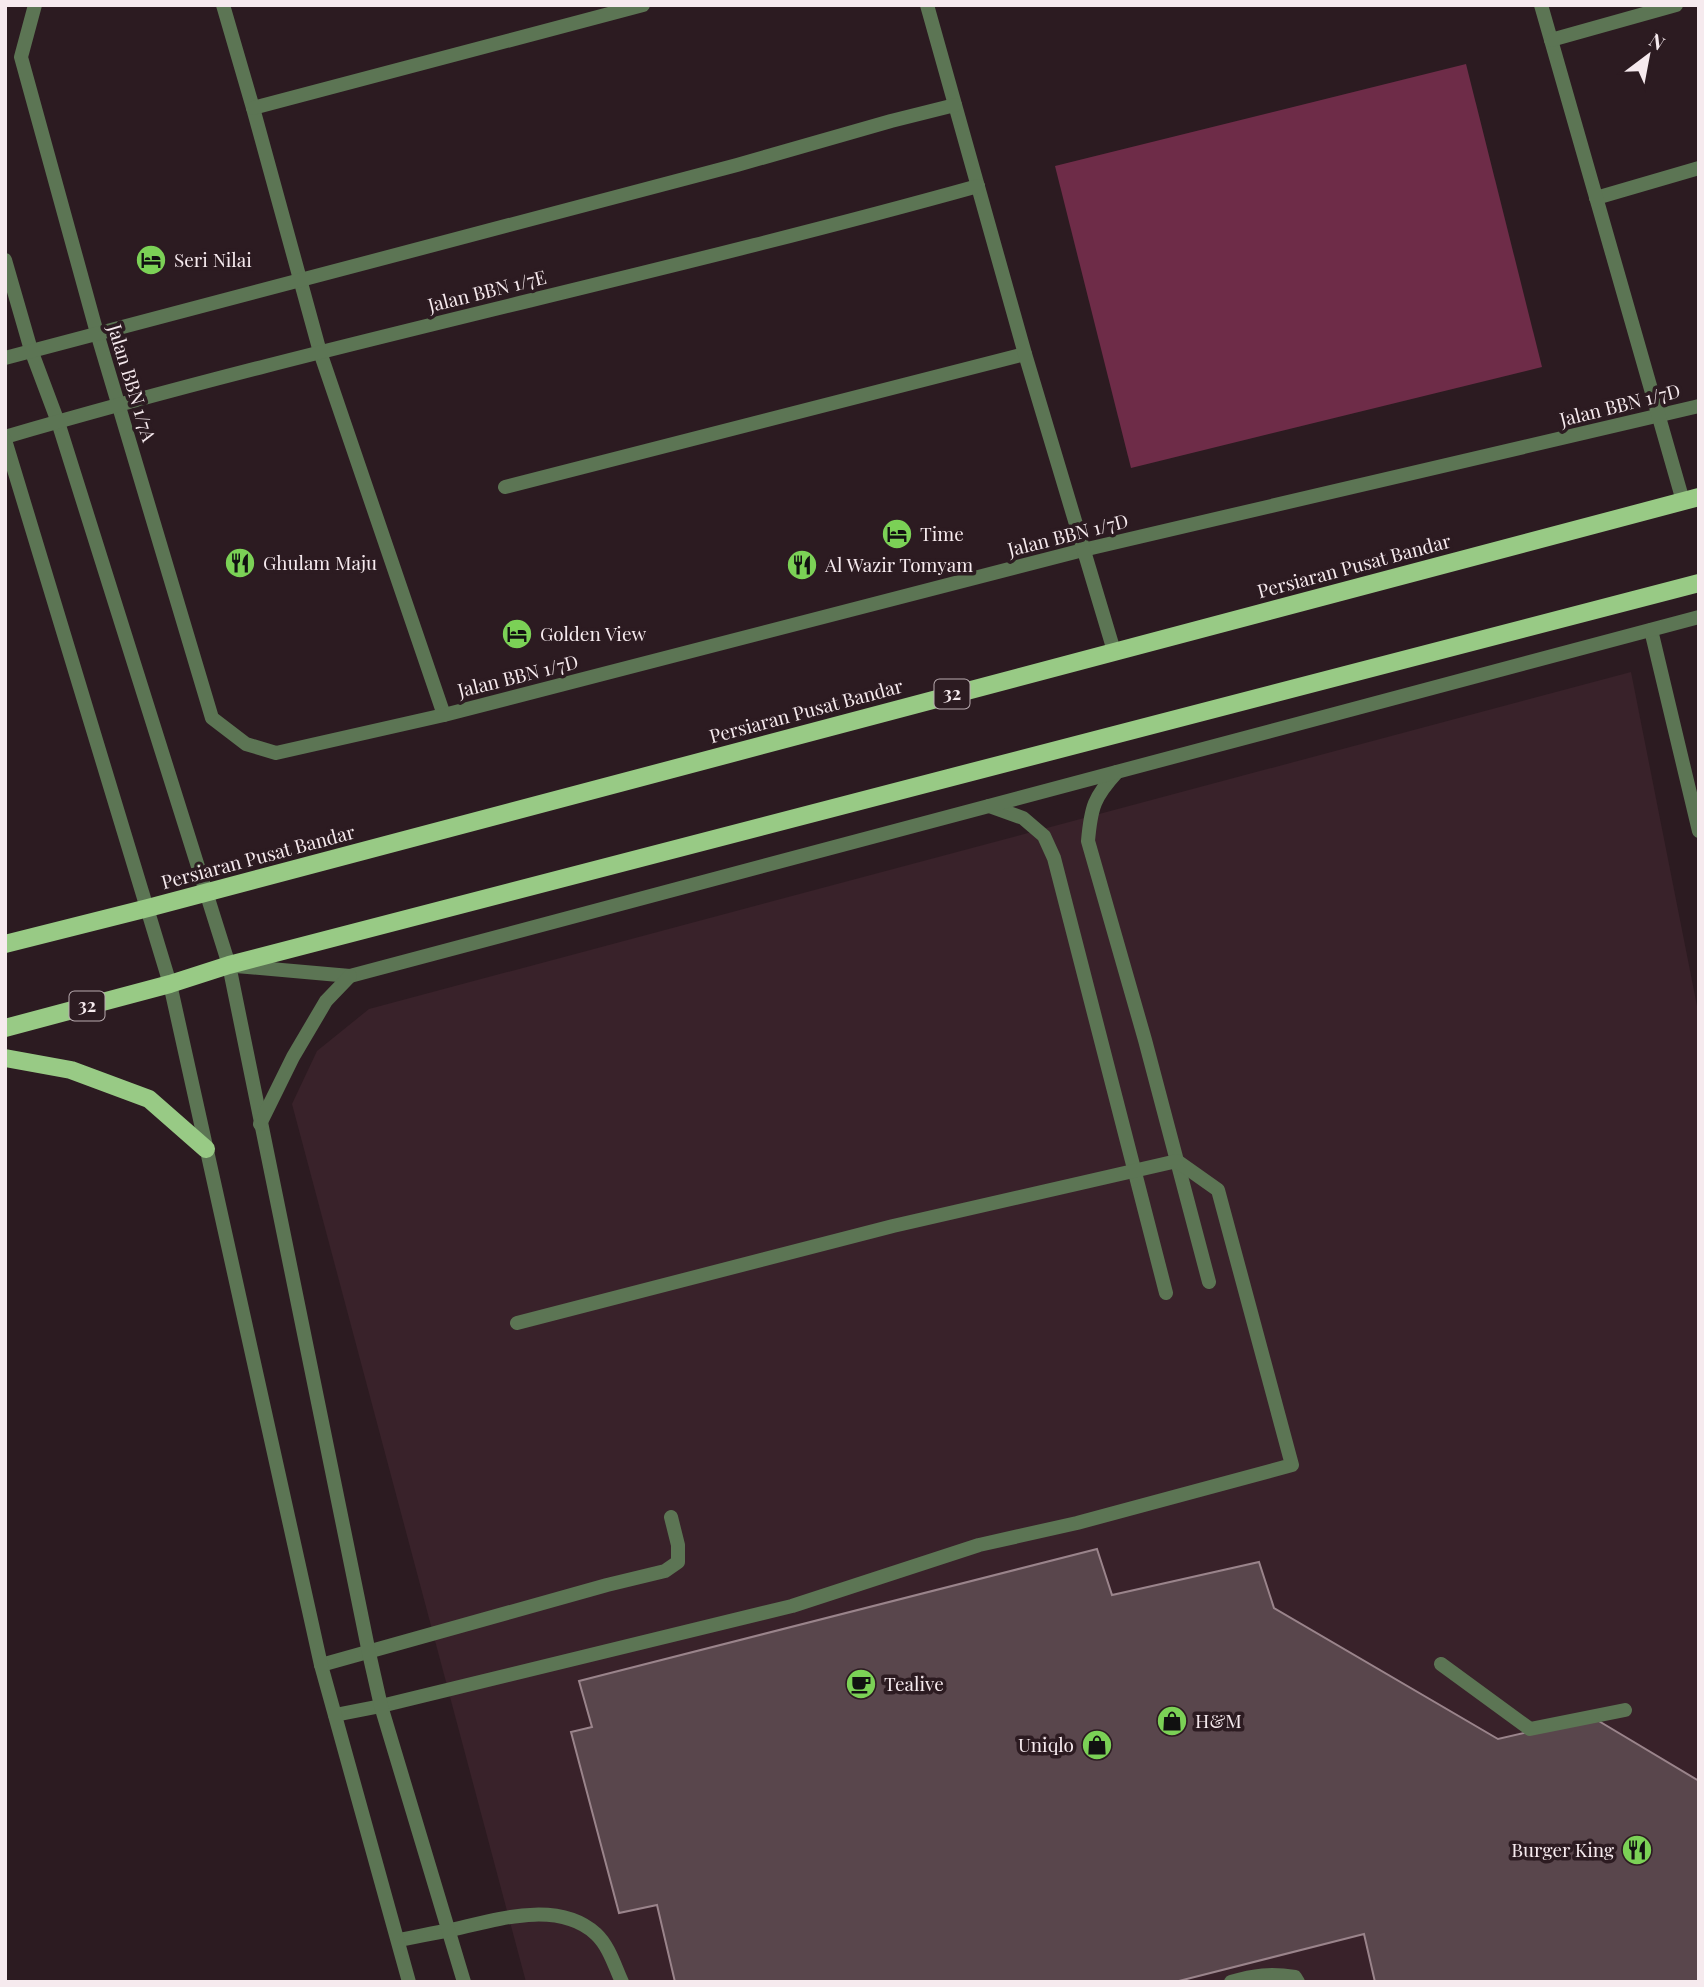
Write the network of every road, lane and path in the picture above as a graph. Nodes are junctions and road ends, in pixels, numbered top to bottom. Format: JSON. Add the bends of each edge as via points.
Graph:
{"nodes":[{"id":1,"x":35,"y":5,"type":"edge"},
{"id":2,"x":223,"y":5,"type":"edge"},
{"id":3,"x":643,"y":5,"type":"edge"},
{"id":4,"x":927,"y":5,"type":"edge"},
{"id":5,"x":1541,"y":5,"type":"edge"},
{"id":6,"x":1676,"y":5,"type":"edge"},
{"id":7,"x":1551,"y":40,"type":"junction"},
{"id":8,"x":955,"y":105,"type":"junction"},
{"id":9,"x":253,"y":108,"type":"junction"},
{"id":10,"x":1699,"y":167,"type":"edge"},
{"id":11,"x":978,"y":187,"type":"junction"},
{"id":12,"x":1596,"y":198,"type":"junction"},
{"id":13,"x":5,"y":260,"type":"edge"},
{"id":14,"x":300,"y":280,"type":"junction"},
{"id":15,"x":97,"y":333,"type":"junction"},
{"id":16,"x":31,"y":350,"type":"junction"},
{"id":17,"x":320,"y":352,"type":"junction"},
{"id":18,"x":1025,"y":354,"type":"junction"},
{"id":19,"x":5,"y":358,"type":"edge"},
{"id":20,"x":119,"y":405,"type":"junction"},
{"id":21,"x":1699,"y":406,"type":"edge"},
{"id":22,"x":1658,"y":417,"type":"junction"},
{"id":23,"x":58,"y":422,"type":"junction"},
{"id":24,"x":5,"y":439,"type":"edge"},
{"id":25,"x":505,"y":487,"type":"dead end"},
{"id":26,"x":1691,"y":499,"type":"edge"},
{"id":27,"x":1083,"y":550,"type":"junction"},
{"id":28,"x":1699,"y":583,"type":"edge"},
{"id":29,"x":1699,"y":617,"type":"edge"},
{"id":30,"x":1651,"y":630,"type":"junction"},
{"id":31,"x":1114,"y":651,"type":"junction"},
{"id":32,"x":444,"y":715,"type":"junction"},
{"id":33,"x":212,"y":718,"type":"joint"},
{"id":34,"x":1116,"y":772,"type":"junction"},
{"id":35,"x":989,"y":806,"type":"junction"},
{"id":36,"x":1699,"y":831,"type":"edge"},
{"id":37,"x":206,"y":892,"type":"junction"},
{"id":38,"x":148,"y":908,"type":"junction"},
{"id":39,"x":5,"y":944,"type":"edge"},
{"id":40,"x":229,"y":965,"type":"junction"},
{"id":41,"x":350,"y":976,"type":"junction"},
{"id":42,"x":170,"y":984,"type":"junction"},
{"id":43,"x":5,"y":1028,"type":"edge"},
{"id":44,"x":5,"y":1058,"type":"edge"},
{"id":45,"x":260,"y":1124,"type":"junction"},
{"id":46,"x":206,"y":1149,"type":"junction"},
{"id":47,"x":1177,"y":1161,"type":"junction"},
{"id":48,"x":1134,"y":1169,"type":"junction"},
{"id":49,"x":1209,"y":1282,"type":"dead end"},
{"id":50,"x":1166,"y":1293,"type":"dead end"},
{"id":51,"x":517,"y":1323,"type":"dead end"},
{"id":52,"x":671,"y":1517,"type":"dead end"},
{"id":53,"x":369,"y":1653,"type":"junction"},
{"id":54,"x":1441,"y":1664,"type":"dead end"},
{"id":55,"x":321,"y":1665,"type":"junction"},
{"id":56,"x":381,"y":1706,"type":"junction"},
{"id":57,"x":1625,"y":1710,"type":"dead end"},
{"id":58,"x":335,"y":1715,"type":"junction"},
{"id":59,"x":449,"y":1930,"type":"junction"},
{"id":60,"x":398,"y":1940,"type":"junction"},
{"id":61,"x":410,"y":1982,"type":"edge"},
{"id":62,"x":464,"y":1982,"type":"edge"},
{"id":63,"x":622,"y":1982,"type":"edge"},
{"id":64,"x":1231,"y":1982,"type":"edge"},
{"id":65,"x":1298,"y":1982,"type":"edge"}],
"edges":[{"from":1,"to":15,"type":"street","name":"Jalan BBN 1/7A","via":[[21,57]]},
{"from":2,"to":9,"type":"street"},
{"from":3,"to":9,"type":"street"},
{"from":4,"to":8,"type":"street"},
{"from":5,"to":7,"type":"street"},
{"from":6,"to":7,"type":"street"},
{"from":7,"to":12,"type":"street"},
{"from":8,"to":11,"type":"street"},
{"from":8,"to":14,"type":"street"},
{"from":9,"to":14,"type":"street"},
{"from":10,"to":12,"type":"street"},
{"from":11,"to":17,"type":"street","name":"Jalan BBN 1/7E"},
{"from":11,"to":18,"type":"street"},
{"from":12,"to":22,"type":"street"},
{"from":13,"to":16,"type":"street"},
{"from":14,"to":15,"type":"street"},
{"from":14,"to":17,"type":"street"},
{"from":15,"to":16,"type":"street"},
{"from":15,"to":20,"type":"street","name":"Jalan BBN 1/7A"},
{"from":16,"to":19,"type":"street"},
{"from":16,"to":23,"type":"street"},
{"from":17,"to":20,"type":"street","name":"Jalan BBN 1/7E"},
{"from":17,"to":32,"type":"street"},
{"from":18,"to":25,"type":"street"},
{"from":18,"to":27,"type":"street"},
{"from":20,"to":23,"type":"street","name":"Jalan BBN 1/7E"},
{"from":20,"to":33,"type":"street","name":"Jalan BBN 1/7A"},
{"from":21,"to":22,"type":"street","name":"Jalan BBN 1/7D"},
{"from":22,"to":26,"type":"street"},
{"from":22,"to":27,"type":"street","name":"Jalan BBN 1/7D"},
{"from":23,"to":24,"type":"street","name":"Jalan BBN 1/7E"},
{"from":23,"to":37,"type":"street"},
{"from":24,"to":38,"type":"street"},
{"from":26,"to":31,"type":"main road","name":"Persiaran Pusat Bandar","number":"32"},
{"from":27,"to":31,"type":"street"},
{"from":27,"to":32,"type":"street","name":"Jalan BBN 1/7D"},
{"from":28,"to":40,"type":"main road","number":"32"},
{"from":29,"to":30,"type":"street"},
{"from":30,"to":34,"type":"street"},
{"from":30,"to":36,"type":"street"},
{"from":31,"to":37,"type":"main road","name":"Persiaran Pusat Bandar","number":"32"},
{"from":32,"to":33,"type":"street","name":"Jalan BBN 1/7D","via":[[276,753],[246,744]]},
{"from":34,"to":35,"type":"street"},
{"from":34,"to":47,"type":"street","via":[[1100,791],[1087,841]]},
{"from":35,"to":41,"type":"street"},
{"from":35,"to":48,"type":"street","via":[[1023,818],[1044,836],[1054,858]]},
{"from":37,"to":38,"type":"main road","name":"Persiaran Pusat Bandar","number":"32"},
{"from":37,"to":40,"type":"street"},
{"from":38,"to":39,"type":"main road","name":"Persiaran Pusat Bandar","number":"32"},
{"from":38,"to":42,"type":"street"},
{"from":40,"to":41,"type":"street"},
{"from":40,"to":42,"type":"main road","number":"32"},
{"from":40,"to":45,"type":"street"},
{"from":41,"to":45,"type":"street","via":[[326,1001]]},
{"from":42,"to":43,"type":"main road","number":"32"},
{"from":42,"to":46,"type":"street"},
{"from":44,"to":46,"type":"main road","via":[[71,1070],[149,1099]]},
{"from":45,"to":53,"type":"street"},
{"from":46,"to":55,"type":"street"},
{"from":47,"to":48,"type":"street"},
{"from":47,"to":49,"type":"street"},
{"from":47,"to":56,"type":"street","via":[[1218,1190],[1292,1465],[979,1545],[792,1606]]},
{"from":48,"to":50,"type":"street"},
{"from":48,"to":51,"type":"street"},
{"from":52,"to":53,"type":"street","via":[[678,1562],[665,1571]]},
{"from":53,"to":55,"type":"street"},
{"from":53,"to":56,"type":"street"},
{"from":54,"to":57,"type":"street","via":[[1530,1729]]},
{"from":55,"to":58,"type":"street"},
{"from":56,"to":58,"type":"street"},
{"from":56,"to":59,"type":"street"},
{"from":58,"to":60,"type":"street"},
{"from":59,"to":60,"type":"street"},
{"from":59,"to":62,"type":"street"},
{"from":59,"to":63,"type":"street","via":[[534,1914],[557,1916],[598,1936]]},
{"from":60,"to":61,"type":"street"},
{"from":64,"to":65,"type":"street","via":[[1274,1973],[1295,1977]]}]}
